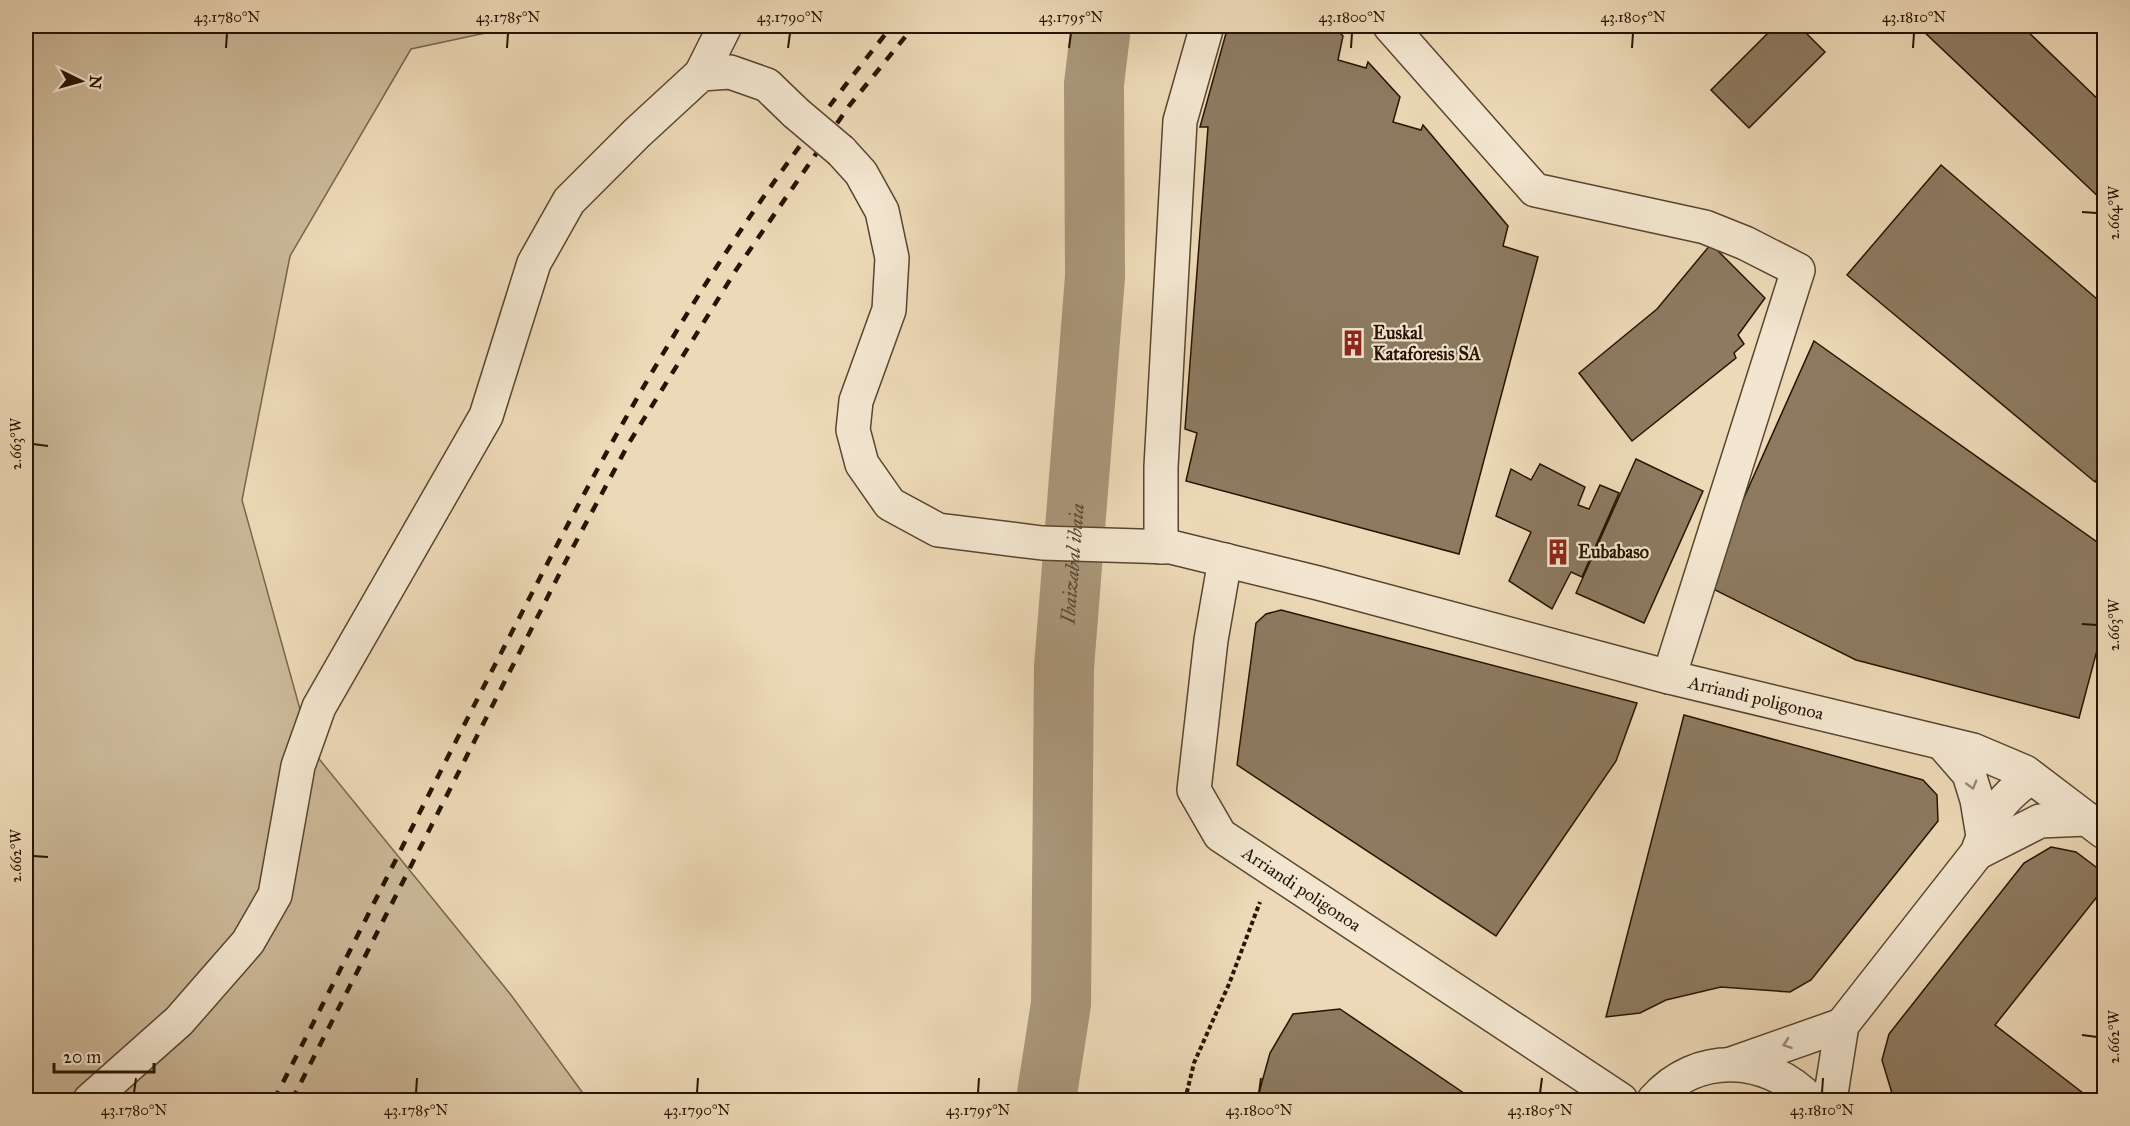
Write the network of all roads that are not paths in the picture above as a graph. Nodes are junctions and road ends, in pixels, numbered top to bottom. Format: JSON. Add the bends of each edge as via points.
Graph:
{"nodes":[{"id":1,"x":725,"y":26,"type":"edge"},
{"id":2,"x":1207,"y":26,"type":"edge"},
{"id":3,"x":1390,"y":26,"type":"edge"},
{"id":4,"x":701,"y":74,"type":"junction"},
{"id":5,"x":1161,"y":547,"type":"junction"},
{"id":6,"x":1225,"y":560,"type":"junction"},
{"id":7,"x":1669,"y":677,"type":"junction"},
{"id":8,"x":1942,"y":743,"type":"junction"},
{"id":9,"x":2031,"y":777,"type":"junction"},
{"id":10,"x":2096,"y":826,"type":"edge"},
{"id":11,"x":1987,"y":844,"type":"junction"},
{"id":12,"x":1842,"y":1025,"type":"junction"},
{"id":13,"x":1731,"y":1064,"type":"junction"},
{"id":14,"x":90,"y":1101,"type":"edge"},
{"id":15,"x":1621,"y":1101,"type":"edge"},
{"id":16,"x":1654,"y":1101,"type":"edge"},
{"id":17,"x":1810,"y":1101,"type":"edge"},
{"id":18,"x":1830,"y":1101,"type":"edge"}],
"edges":[{"from":1,"to":4,"type":"street"},
{"from":2,"to":5,"type":"street","via":[[1179,121],[1161,467]]},
{"from":3,"to":7,"type":"street","via":[[1535,190],[1705,227],[1798,270]]},
{"from":4,"to":5,"type":"street","name":"Arriandi poligonoa","bridge":true,"via":[[730,72],[767,85],[841,151],[861,173],[882,211],[892,258],[889,310],[856,401],[853,430],[862,464],[890,504],[938,530],[1042,543]]},
{"from":4,"to":14,"type":"street","via":[[569,201],[534,263],[486,416],[319,707],[298,766],[275,895],[248,942],[179,1022]]},
{"from":5,"to":6,"type":"street","name":"Arriandi poligonoa"},
{"from":6,"to":7,"type":"street","name":"Arriandi poligonoa"},
{"from":6,"to":15,"type":"street","name":"Arriandi poligonoa","via":[[1211,640],[1194,790],[1220,835]]},
{"from":7,"to":8,"type":"street","name":"Arriandi poligonoa"},
{"from":8,"to":9,"type":"street","name":"Arriandi poligonoa","via":[[1973,750]]},
{"from":8,"to":11,"type":"street","one_way":true,"via":[[1969,774]]},
{"from":9,"to":10,"type":"street","name":"Arriandi poligonoa"},
{"from":9,"to":11,"type":"street","name":"Arriandi poligonoa","via":[[2026,802]]},
{"from":10,"to":11,"type":"street","name":"Arriandi poligonoa","via":[[2040,821]]},
{"from":11,"to":12,"type":"street","name":"Arriandi poligonoa"},
{"from":12,"to":13,"type":"street","one_way":true},
{"from":12,"to":18,"type":"street"},
{"from":13,"to":16,"type":"street","via":[[1696,1070],[1665,1088]]},
{"from":13,"to":17,"type":"street","via":[[1760,1068],[1787,1080]]}]}
